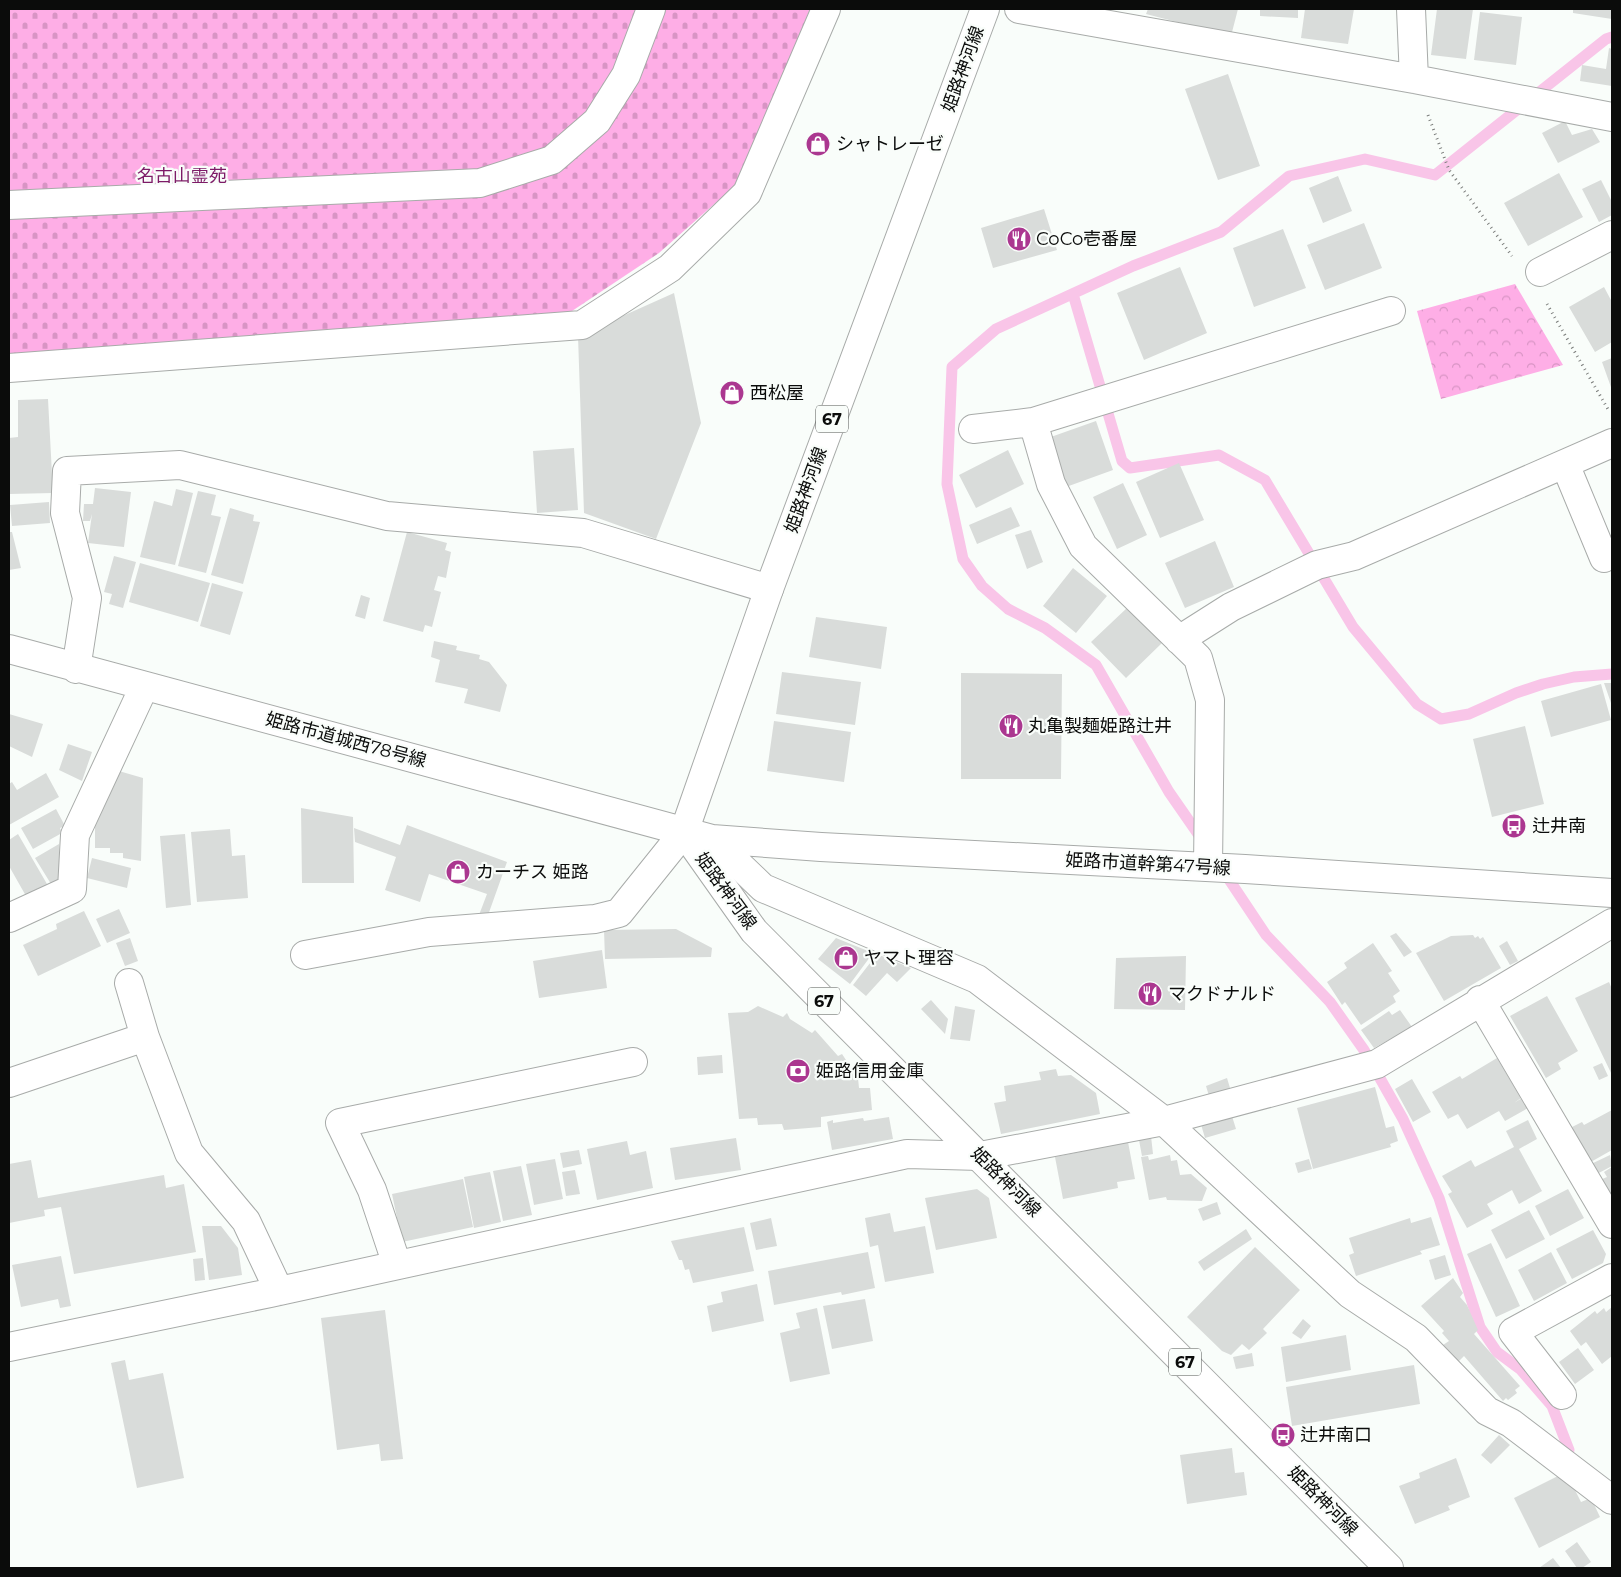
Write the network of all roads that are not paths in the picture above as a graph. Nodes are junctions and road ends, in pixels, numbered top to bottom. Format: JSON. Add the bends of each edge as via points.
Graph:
{"nodes":[{"id":1,"x":650,"y":9,"type":"edge"},
{"id":2,"x":826,"y":9,"type":"edge"},
{"id":3,"x":986,"y":9,"type":"edge"},
{"id":4,"x":1019,"y":9,"type":"edge"},
{"id":5,"x":1411,"y":9,"type":"edge"},
{"id":6,"x":1414,"y":79,"type":"junction"},
{"id":7,"x":1612,"y":117,"type":"edge"},
{"id":8,"x":9,"y":205,"type":"edge"},
{"id":9,"x":1612,"y":235,"type":"edge"},
{"id":10,"x":1533,"y":278,"type":"road end"},
{"id":11,"x":1391,"y":311,"type":"dead end"},
{"id":12,"x":9,"y":368,"type":"edge"},
{"id":13,"x":1033,"y":422,"type":"junction"},
{"id":14,"x":973,"y":429,"type":"dead end"},
{"id":15,"x":1612,"y":443,"type":"edge"},
{"id":16,"x":1565,"y":464,"type":"junction"},
{"id":17,"x":1604,"y":558,"type":"dead end"},
{"id":18,"x":769,"y":589,"type":"junction"},
{"id":19,"x":1180,"y":640,"type":"junction"},
{"id":20,"x":9,"y":650,"type":"edge"},
{"id":21,"x":76,"y":669,"type":"junction"},
{"id":22,"x":144,"y":687,"type":"junction"},
{"id":23,"x":684,"y":832,"type":"junction"},
{"id":24,"x":712,"y":839,"type":"junction"},
{"id":25,"x":1208,"y":867,"type":"junction"},
{"id":26,"x":1612,"y":893,"type":"edge"},
{"id":27,"x":9,"y":918,"type":"edge"},
{"id":28,"x":1612,"y":923,"type":"edge"},
{"id":29,"x":305,"y":955,"type":"dead end"},
{"id":30,"x":129,"y":983,"type":"dead end"},
{"id":31,"x":1480,"y":1000,"type":"junction"},
{"id":32,"x":145,"y":1037,"type":"junction"},
{"id":33,"x":633,"y":1062,"type":"dead end"},
{"id":34,"x":9,"y":1083,"type":"edge"},
{"id":35,"x":1164,"y":1121,"type":"junction"},
{"id":36,"x":980,"y":1156,"type":"junction"},
{"id":37,"x":1612,"y":1224,"type":"edge"},
{"id":38,"x":397,"y":1265,"type":"junction"},
{"id":39,"x":1612,"y":1278,"type":"edge"},
{"id":40,"x":279,"y":1291,"type":"junction"},
{"id":41,"x":9,"y":1347,"type":"edge"},
{"id":42,"x":1562,"y":1395,"type":"dead end"},
{"id":43,"x":1612,"y":1500,"type":"edge"},
{"id":44,"x":1389,"y":1568,"type":"edge"}],
"edges":[{"from":1,"to":8,"type":"street","via":[[626,75],[597,121],[552,160],[480,183]]},
{"from":2,"to":12,"type":"street","via":[[747,193],[670,268],[582,325]]},
{"from":3,"to":18,"type":"street","name":"姫路神河線","number":"67"},
{"from":4,"to":6,"type":"street"},
{"from":5,"to":6,"type":"street"},
{"from":6,"to":7,"type":"street"},
{"from":9,"to":10,"type":"street"},
{"from":11,"to":13,"type":"street"},
{"from":13,"to":14,"type":"street"},
{"from":13,"to":19,"type":"street","via":[[1051,484],[1083,546]]},
{"from":15,"to":16,"type":"street"},
{"from":16,"to":17,"type":"street"},
{"from":16,"to":19,"type":"street","via":[[1354,556],[1317,565],[1231,607]]},
{"from":18,"to":21,"type":"street","via":[[584,533],[387,516],[180,465],[67,471],[66,513],[87,598]]},
{"from":18,"to":23,"type":"street","name":"姫路神河線","number":"67"},
{"from":19,"to":25,"type":"street","via":[[1198,658],[1210,700]]},
{"from":20,"to":21,"type":"street","name":"姫路市道城西78号線"},
{"from":21,"to":22,"type":"street","name":"姫路市道城西78号線"},
{"from":22,"to":23,"type":"street","name":"姫路市道城西78号線"},
{"from":22,"to":27,"type":"street","via":[[75,835],[72,889]]},
{"from":23,"to":24,"type":"street","name":"姫路市道幹第47号線"},
{"from":23,"to":29,"type":"street","via":[[618,913],[595,919],[428,932]]},
{"from":23,"to":36,"type":"street","name":"姫路神河線","number":"67","via":[[754,931]]},
{"from":24,"to":25,"type":"street","name":"姫路市道幹第47号線"},
{"from":24,"to":35,"type":"street","via":[[763,888],[977,979]]},
{"from":25,"to":26,"type":"street","name":"姫路市道幹第47号線"},
{"from":28,"to":31,"type":"street"},
{"from":30,"to":32,"type":"street"},
{"from":31,"to":35,"type":"street","via":[[1377,1064]]},
{"from":31,"to":37,"type":"street"},
{"from":32,"to":34,"type":"street"},
{"from":32,"to":40,"type":"street","via":[[189,1153],[246,1221]]},
{"from":33,"to":38,"type":"street","via":[[340,1123],[372,1190]]},
{"from":35,"to":36,"type":"street"},
{"from":35,"to":43,"type":"street","via":[[1350,1294],[1416,1338],[1487,1411],[1510,1423]]},
{"from":36,"to":38,"type":"street","via":[[907,1154]]},
{"from":36,"to":44,"type":"street","name":"姫路神河線","number":"67"},
{"from":38,"to":40,"type":"street"},
{"from":39,"to":42,"type":"street","via":[[1513,1332]]},
{"from":40,"to":41,"type":"street"}]}
